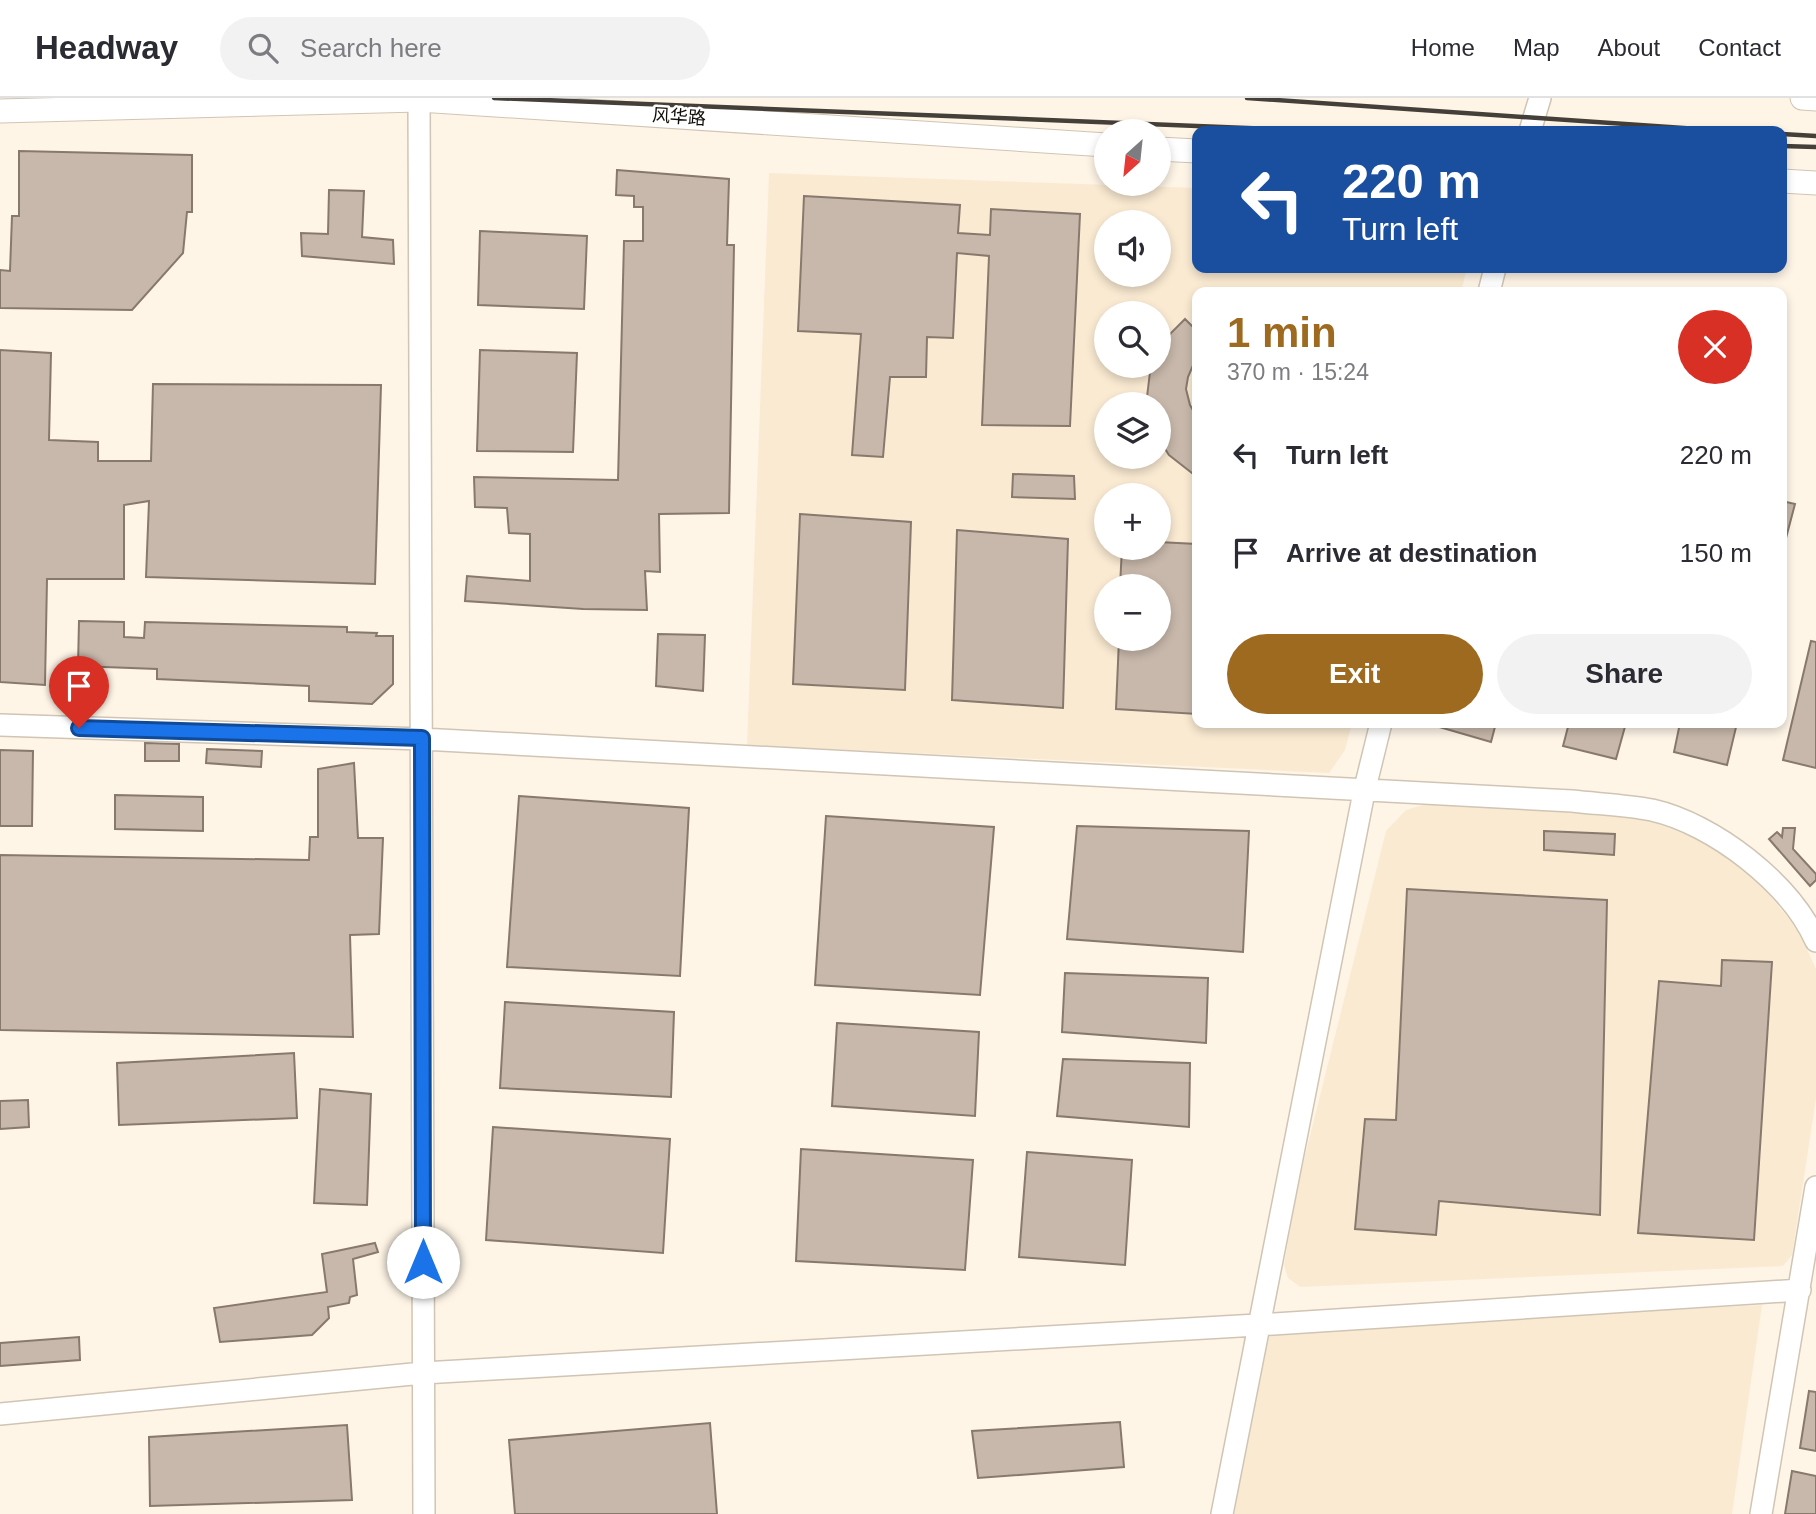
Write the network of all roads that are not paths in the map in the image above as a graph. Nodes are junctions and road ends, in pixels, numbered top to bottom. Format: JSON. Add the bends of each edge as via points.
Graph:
{"nodes":[{"id":1,"x":1540,"y":98,"type":"edge"},
{"id":2,"x":1802,"y":98,"type":"edge"},
{"id":3,"x":419,"y":99,"type":"edge"},
{"id":4,"x":1816,"y":99,"type":"edge"},
{"id":5,"x":0,"y":111,"type":"edge"},
{"id":6,"x":1532,"y":126,"type":"edge"},
{"id":7,"x":1094,"y":144,"type":"edge"},
{"id":8,"x":1171,"y":150,"type":"edge"},
{"id":9,"x":1192,"y":151,"type":"edge"},
{"id":10,"x":1787,"y":181,"type":"edge"},
{"id":11,"x":1816,"y":183,"type":"edge"},
{"id":12,"x":0,"y":725,"type":"edge"},
{"id":13,"x":1380,"y":728,"type":"edge"},
{"id":14,"x":422,"y":738,"type":"junction"},
{"id":15,"x":1364,"y":792,"type":"junction"},
{"id":16,"x":1816,"y":941,"type":"edge"},
{"id":17,"x":1816,"y":1188,"type":"edge"},
{"id":18,"x":1800,"y":1290,"type":"junction"},
{"id":19,"x":1257,"y":1325,"type":"junction"},
{"id":20,"x":423,"y":1373,"type":"junction"},
{"id":21,"x":0,"y":1414,"type":"edge"},
{"id":22,"x":424,"y":1514,"type":"edge"},
{"id":23,"x":1222,"y":1514,"type":"edge"},
{"id":24,"x":1761,"y":1514,"type":"edge"}],
"edges":[{"from":1,"to":6,"type":"street"},
{"from":2,"to":4,"type":"main road"},
{"from":3,"to":5,"type":"main road","name":"风华路"},
{"from":3,"to":7,"type":"main road","name":"风华路"},
{"from":3,"to":14,"type":"street"},
{"from":8,"to":9,"type":"main road"},
{"from":10,"to":11,"type":"main road"},
{"from":12,"to":14,"type":"street"},
{"from":13,"to":15,"type":"street"},
{"from":14,"to":15,"type":"street"},
{"from":14,"to":20,"type":"street"},
{"from":15,"to":16,"type":"street","via":[[1572,801],[1654,811],[1715,836],[1757,865],[1805,917]]},
{"from":15,"to":19,"type":"street"},
{"from":17,"to":18,"type":"street"},
{"from":18,"to":19,"type":"street"},
{"from":18,"to":24,"type":"street"},
{"from":19,"to":20,"type":"street"},
{"from":19,"to":23,"type":"street"},
{"from":20,"to":21,"type":"street"},
{"from":20,"to":22,"type":"street"}]}
